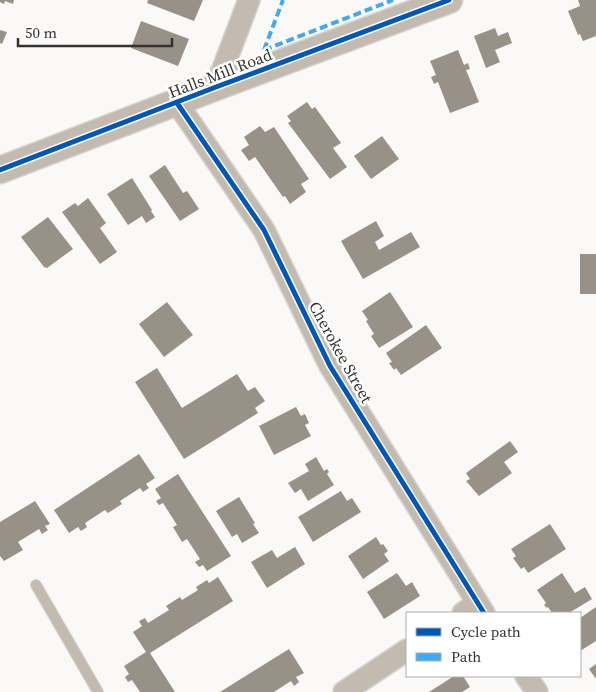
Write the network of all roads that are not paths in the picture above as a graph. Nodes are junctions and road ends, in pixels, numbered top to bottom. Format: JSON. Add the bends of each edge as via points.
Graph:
{"nodes":[{"id":1,"x":249,"y":0,"type":"edge"},
{"id":2,"x":449,"y":0,"type":"edge"},
{"id":3,"x":216,"y":87,"type":"junction"},
{"id":4,"x":177,"y":103,"type":"junction"},
{"id":5,"x":0,"y":170,"type":"edge"},
{"id":6,"x":36,"y":585,"type":"dead end"},
{"id":7,"x":475,"y":610,"type":"edge"},
{"id":8,"x":406,"y":651,"type":"edge"},
{"id":9,"x":527,"y":677,"type":"edge"},
{"id":10,"x":98,"y":692,"type":"edge"},
{"id":11,"x":344,"y":692,"type":"edge"},
{"id":12,"x":537,"y":692,"type":"edge"}],
"edges":[{"from":1,"to":3,"type":"street"},
{"from":2,"to":3,"type":"street","name":"Halls Mill Road"},
{"from":3,"to":4,"type":"street","name":"Halls Mill Road"},
{"from":4,"to":5,"type":"street","name":"Halls Mill Road"},
{"from":4,"to":7,"type":"street","name":"Cherokee Street","via":[[264,230],[330,366]]},
{"from":6,"to":10,"type":"lane"},
{"from":8,"to":11,"type":"street"},
{"from":9,"to":12,"type":"street"}]}
